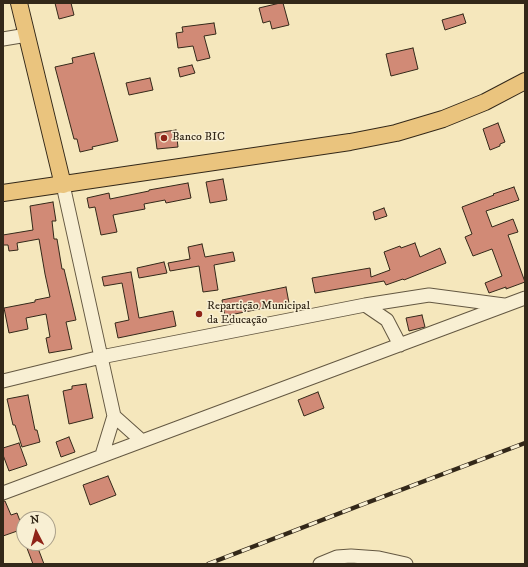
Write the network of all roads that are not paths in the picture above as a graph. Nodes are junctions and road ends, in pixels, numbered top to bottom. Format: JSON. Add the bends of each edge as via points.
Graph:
{"nodes":[{"id":1,"x":19,"y":3,"type":"edge"},
{"id":2,"x":27,"y":35,"type":"junction"},
{"id":3,"x":3,"y":39,"type":"edge"},
{"id":4,"x":525,"y":81,"type":"edge"},
{"id":5,"x":62,"y":185,"type":"junction"},
{"id":6,"x":3,"y":193,"type":"edge"},
{"id":7,"x":525,"y":298,"type":"edge"},
{"id":8,"x":365,"y":305,"type":"junction"},
{"id":9,"x":506,"y":305,"type":"junction"},
{"id":10,"x":400,"y":345,"type":"junction"},
{"id":11,"x":101,"y":357,"type":"junction"},
{"id":12,"x":3,"y":381,"type":"edge"},
{"id":13,"x":114,"y":416,"type":"junction"},
{"id":14,"x":142,"y":441,"type":"junction"},
{"id":15,"x":102,"y":456,"type":"junction"},
{"id":16,"x":3,"y":493,"type":"edge"},
{"id":17,"x":320,"y":564,"type":"edge"},
{"id":18,"x":406,"y":564,"type":"edge"}],
"edges":[{"from":1,"to":2,"type":"main road"},
{"from":2,"to":3,"type":"street"},
{"from":2,"to":5,"type":"main road"},
{"from":4,"to":5,"type":"main road","via":[[485,102],[443,119],[396,133]]},
{"from":5,"to":6,"type":"main road"},
{"from":5,"to":11,"type":"street"},
{"from":7,"to":9,"type":"street"},
{"from":8,"to":9,"type":"street","via":[[429,295]]},
{"from":8,"to":10,"type":"street","via":[[387,320]]},
{"from":8,"to":11,"type":"street"},
{"from":9,"to":10,"type":"street"},
{"from":10,"to":14,"type":"street"},
{"from":11,"to":12,"type":"street"},
{"from":11,"to":13,"type":"street"},
{"from":13,"to":14,"type":"street"},
{"from":13,"to":15,"type":"street"},
{"from":14,"to":15,"type":"street"},
{"from":15,"to":16,"type":"street"},
{"from":17,"to":18,"type":"street","via":[[337,557],[351,556],[379,558]]}]}
